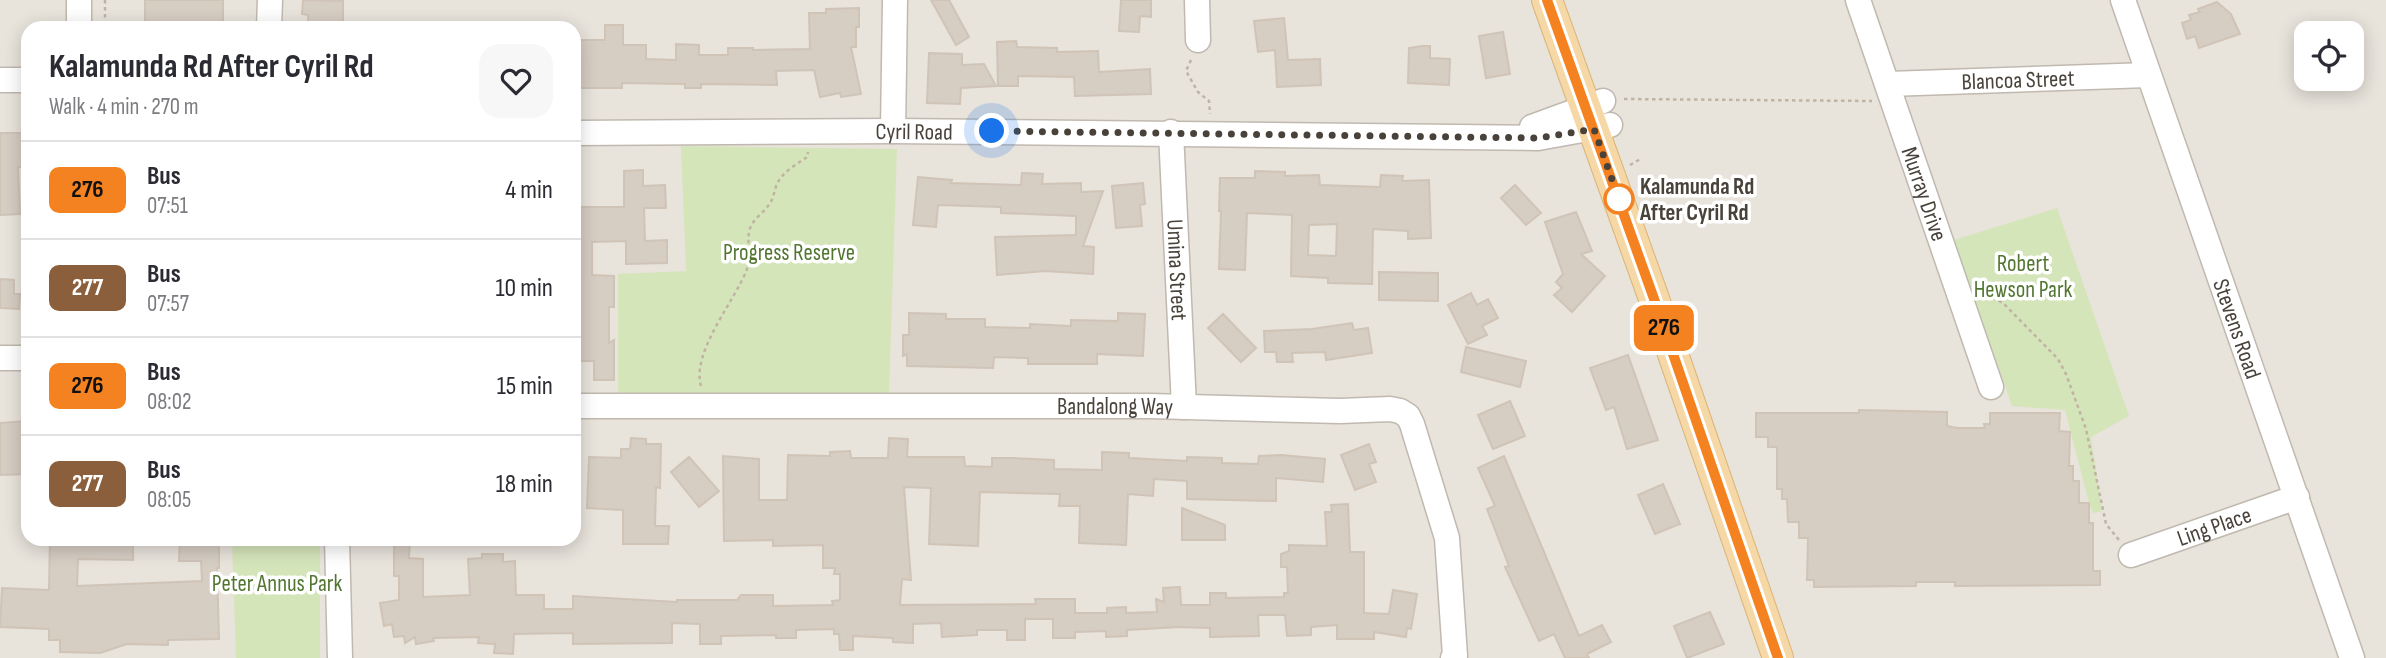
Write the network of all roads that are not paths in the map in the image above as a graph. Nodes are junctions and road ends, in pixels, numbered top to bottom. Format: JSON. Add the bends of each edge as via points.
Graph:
{"nodes":[{"id":1,"x":79,"y":0,"type":"edge"},
{"id":2,"x":270,"y":0,"type":"edge"},
{"id":3,"x":895,"y":0,"type":"edge"},
{"id":4,"x":1197,"y":0,"type":"edge"},
{"id":5,"x":1547,"y":0,"type":"edge"},
{"id":6,"x":1564,"y":0,"type":"edge"},
{"id":7,"x":1858,"y":0,"type":"edge"},
{"id":8,"x":2123,"y":0,"type":"edge"},
{"id":9,"x":79,"y":21,"type":"edge"},
{"id":10,"x":269,"y":21,"type":"edge"},
{"id":11,"x":1198,"y":40,"type":"road end"},
{"id":12,"x":2148,"y":75,"type":"junction"},
{"id":13,"x":0,"y":80,"type":"edge"},
{"id":14,"x":21,"y":80,"type":"edge"},
{"id":15,"x":1890,"y":93,"type":"junction"},
{"id":16,"x":1601,"y":112,"type":"junction"},
{"id":17,"x":893,"y":131,"type":"junction"},
{"id":18,"x":1171,"y":132,"type":"junction"},
{"id":19,"x":581,"y":133,"type":"edge"},
{"id":20,"x":0,"y":358,"type":"edge"},
{"id":21,"x":21,"y":358,"type":"edge"},
{"id":22,"x":1991,"y":387,"type":"dead end"},
{"id":23,"x":581,"y":407,"type":"edge"},
{"id":24,"x":1184,"y":407,"type":"junction"},
{"id":25,"x":2297,"y":497,"type":"junction"},
{"id":26,"x":337,"y":546,"type":"edge"},
{"id":27,"x":2131,"y":555,"type":"road end"},
{"id":28,"x":1456,"y":657,"type":"edge"},
{"id":29,"x":340,"y":658,"type":"edge"},
{"id":30,"x":1778,"y":658,"type":"edge"},
{"id":31,"x":1795,"y":658,"type":"edge"},
{"id":32,"x":2352,"y":658,"type":"edge"}],
"edges":[{"from":1,"to":9,"type":"street"},
{"from":2,"to":10,"type":"street"},
{"from":3,"to":17,"type":"street"},
{"from":4,"to":11,"type":"street"},
{"from":5,"to":16,"type":"main road"},
{"from":6,"to":16,"type":"main road"},
{"from":7,"to":15,"type":"street","name":"Murray Drive"},
{"from":8,"to":12,"type":"street","name":"Stevens Road"},
{"from":12,"to":15,"type":"street","name":"Blancoa Street"},
{"from":12,"to":25,"type":"street","name":"Stevens Road"},
{"from":13,"to":14,"type":"street"},
{"from":15,"to":22,"type":"street","name":"Murray Drive"},
{"from":16,"to":18,"type":"street","name":"Cyril Road","via":[[1538,138]]},
{"from":16,"to":30,"type":"main road"},
{"from":16,"to":31,"type":"main road"},
{"from":17,"to":18,"type":"street","name":"Cyril Road"},
{"from":17,"to":19,"type":"street","name":"Cyril Road"},
{"from":18,"to":24,"type":"street","name":"Umina Street"},
{"from":20,"to":21,"type":"street"},
{"from":23,"to":24,"type":"street","name":"Bandalong Way"},
{"from":24,"to":28,"type":"street","name":"Bandalong Way","via":[[1390,409],[1408,416],[1447,538]]},
{"from":25,"to":27,"type":"street","name":"Ling Place"},
{"from":25,"to":32,"type":"street","name":"Stevens Road"},
{"from":26,"to":29,"type":"street"}]}
